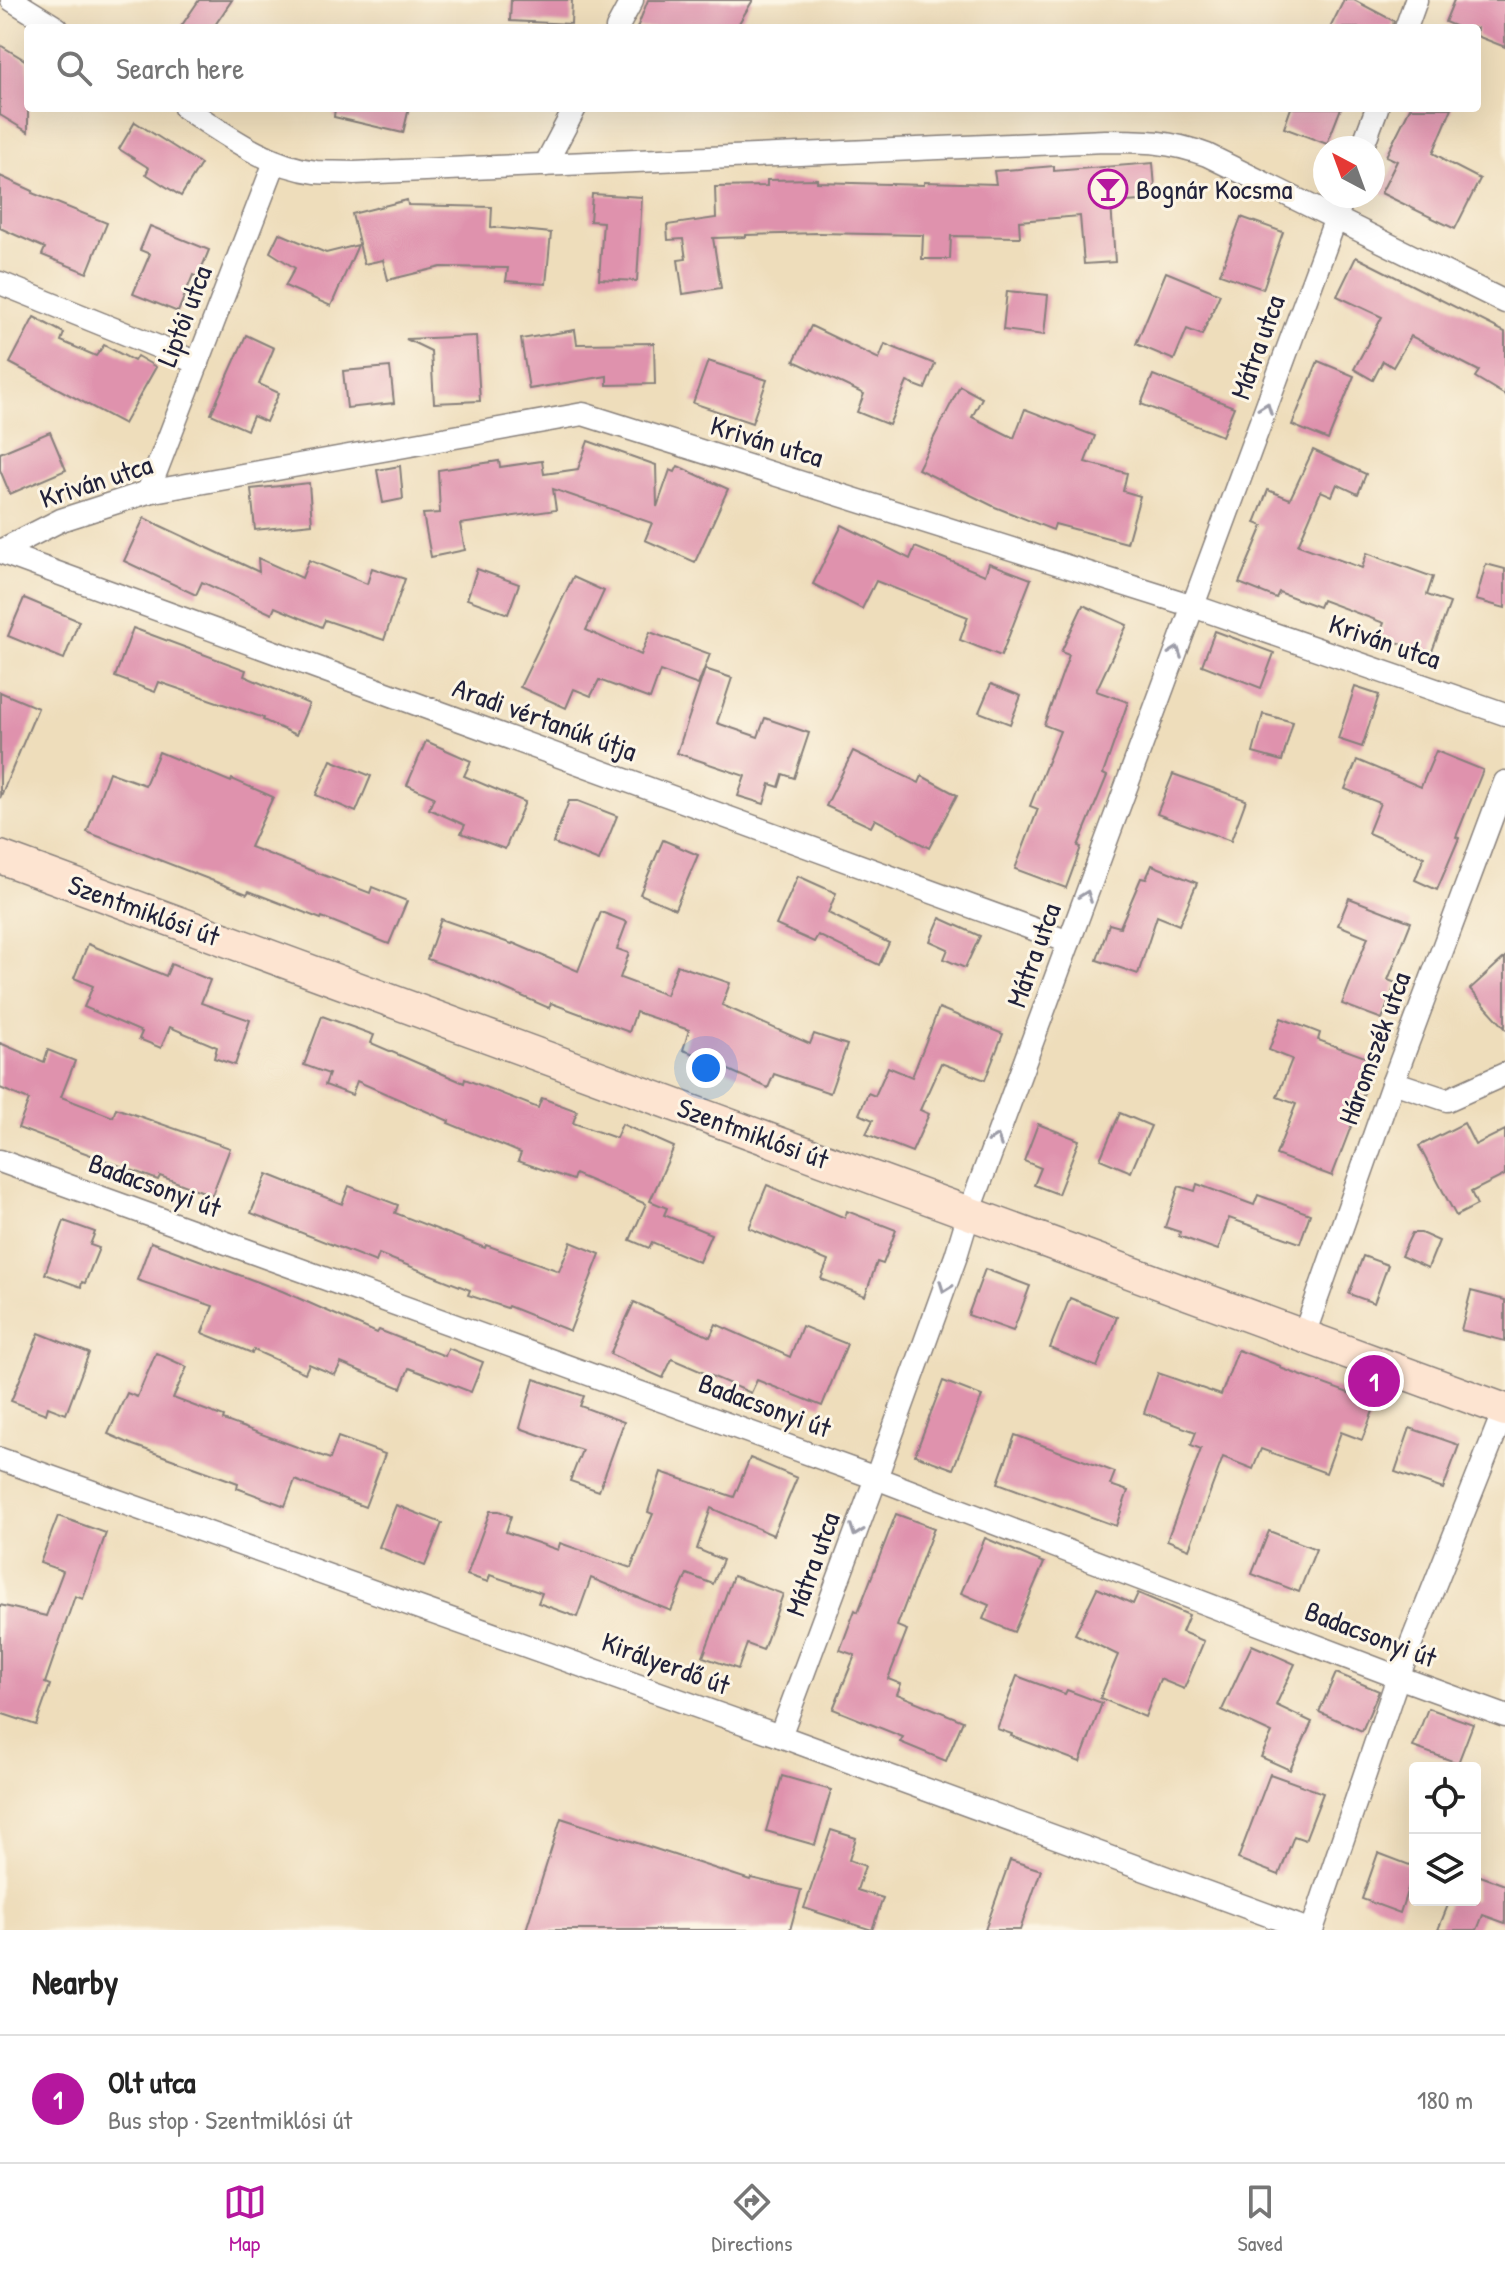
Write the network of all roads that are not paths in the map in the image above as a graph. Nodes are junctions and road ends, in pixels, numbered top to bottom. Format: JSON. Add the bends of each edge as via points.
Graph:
{"nodes":[{"id":1,"x":12,"y":0,"type":"edge"},
{"id":2,"x":632,"y":0,"type":"edge"},
{"id":3,"x":1416,"y":0,"type":"edge"},
{"id":4,"x":51,"y":24,"type":"edge"},
{"id":5,"x":619,"y":24,"type":"edge"},
{"id":6,"x":1407,"y":24,"type":"edge"},
{"id":7,"x":191,"y":112,"type":"edge"},
{"id":8,"x":573,"y":112,"type":"edge"},
{"id":9,"x":1376,"y":112,"type":"edge"},
{"id":10,"x":1366,"y":136,"type":"edge"},
{"id":11,"x":275,"y":162,"type":"junction"},
{"id":12,"x":545,"y":165,"type":"junction"},
{"id":13,"x":1340,"y":208,"type":"edge"},
{"id":14,"x":1336,"y":219,"type":"junction"},
{"id":15,"x":0,"y":283,"type":"edge"},
{"id":16,"x":1505,"y":302,"type":"edge"},
{"id":17,"x":198,"y":363,"type":"junction"},
{"id":18,"x":148,"y":492,"type":"junction"},
{"id":19,"x":0,"y":552,"type":"edge"},
{"id":20,"x":1193,"y":606,"type":"junction"},
{"id":21,"x":1505,"y":714,"type":"edge"},
{"id":22,"x":1505,"y":782,"type":"edge"},
{"id":23,"x":0,"y":857,"type":"edge"},
{"id":24,"x":1069,"y":942,"type":"junction"},
{"id":25,"x":1505,"y":1074,"type":"edge"},
{"id":26,"x":1393,"y":1082,"type":"junction"},
{"id":27,"x":0,"y":1161,"type":"edge"},
{"id":28,"x":969,"y":1213,"type":"junction"},
{"id":29,"x":1304,"y":1335,"type":"junction"},
{"id":30,"x":1504,"y":1409,"type":"edge"},
{"id":31,"x":0,"y":1459,"type":"edge"},
{"id":32,"x":876,"y":1478,"type":"junction"},
{"id":33,"x":1398,"y":1677,"type":"junction"},
{"id":34,"x":1505,"y":1716,"type":"edge"},
{"id":35,"x":780,"y":1736,"type":"junction"},
{"id":36,"x":1311,"y":1930,"type":"edge"}],
"edges":[{"from":1,"to":4,"type":"street"},
{"from":2,"to":5,"type":"street"},
{"from":3,"to":6,"type":"street"},
{"from":7,"to":11,"type":"street"},
{"from":8,"to":12,"type":"street"},
{"from":9,"to":10,"type":"street"},
{"from":11,"to":12,"type":"street","via":[[315,172],[354,173]]},
{"from":11,"to":17,"type":"street","name":"Liptói utca"},
{"from":12,"to":14,"type":"street","via":[[1147,141],[1182,145],[1207,155]]},
{"from":13,"to":14,"type":"street","name":"Mátra utca"},
{"from":14,"to":16,"type":"street"},
{"from":20,"to":14,"type":"street","name":"Mátra utca","one_way":true},
{"from":15,"to":17,"type":"street"},
{"from":17,"to":18,"type":"street","name":"Liptói utca"},
{"from":18,"to":19,"type":"street","name":"Kriván utca","via":[[61,520]]},
{"from":18,"to":20,"type":"street","name":"Kriván utca","via":[[583,414]]},
{"from":19,"to":24,"type":"street","name":"Aradi vértanúk útja"},
{"from":20,"to":21,"type":"street","name":"Kriván utca"},
{"from":24,"to":20,"type":"street","name":"Mátra utca","one_way":true},
{"from":22,"to":26,"type":"street","name":"Háromszék utca"},
{"from":23,"to":28,"type":"street","name":"Szentmiklósi út"},
{"from":28,"to":24,"type":"street","name":"Mátra utca","one_way":true},
{"from":25,"to":26,"type":"street","via":[[1447,1100]]},
{"from":26,"to":29,"type":"street","name":"Háromszék utca"},
{"from":27,"to":32,"type":"street","name":"Badacsonyi út"},
{"from":28,"to":29,"type":"street","name":"Szentmiklósi út"},
{"from":28,"to":32,"type":"street","name":"Mátra utca","one_way":true},
{"from":29,"to":30,"type":"street","name":"Szentmiklósi út"},
{"from":30,"to":33,"type":"street"},
{"from":31,"to":35,"type":"street","name":"Királyerdő út"},
{"from":32,"to":33,"type":"street","name":"Badacsonyi út"},
{"from":32,"to":35,"type":"street","name":"Mátra utca","one_way":true},
{"from":33,"to":34,"type":"street","name":"Badacsonyi út"},
{"from":33,"to":36,"type":"street"},
{"from":35,"to":36,"type":"street","name":"Királyerdő út"}]}
